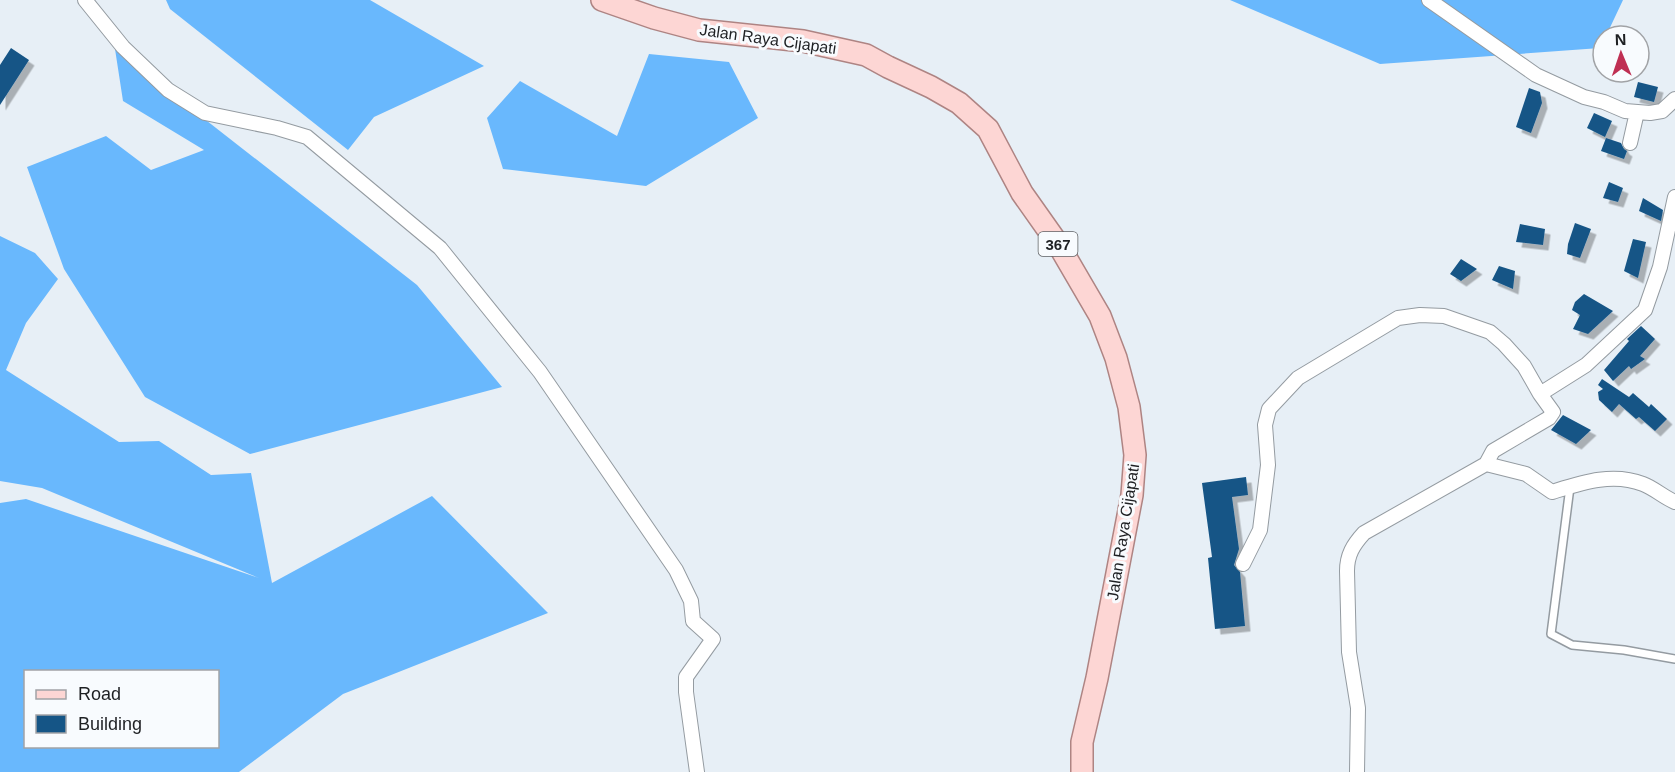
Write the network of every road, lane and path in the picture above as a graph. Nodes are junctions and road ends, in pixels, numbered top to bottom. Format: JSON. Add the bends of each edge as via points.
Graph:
{"nodes":[{"id":1,"x":85,"y":0,"type":"edge"},
{"id":2,"x":602,"y":0,"type":"edge"},
{"id":3,"x":1429,"y":0,"type":"edge"},
{"id":4,"x":1675,"y":99,"type":"edge"},
{"id":5,"x":1637,"y":112,"type":"junction"},
{"id":6,"x":1630,"y":143,"type":"dead end"},
{"id":7,"x":1675,"y":197,"type":"edge"},
{"id":8,"x":1540,"y":394,"type":"junction"},
{"id":9,"x":1486,"y":464,"type":"junction"},
{"id":10,"x":1570,"y":486,"type":"junction"},
{"id":11,"x":1675,"y":502,"type":"edge"},
{"id":12,"x":1243,"y":564,"type":"dead end"},
{"id":13,"x":1675,"y":659,"type":"edge"},
{"id":14,"x":697,"y":772,"type":"edge"},
{"id":15,"x":1082,"y":772,"type":"edge"},
{"id":16,"x":1357,"y":772,"type":"edge"}],
"edges":[{"from":1,"to":14,"type":"street","via":[[123,47],[168,90],[206,113],[307,137],[440,248],[540,372],[676,570],[691,601],[693,621],[713,639],[686,677]]},
{"from":2,"to":15,"type":"main road","name":"Jalan Raya Cijapati","number":"367","via":[[699,30],[803,41],[866,55],[959,103],[988,129],[1022,193],[1058,244],[1100,316],[1130,407],[1135,455],[1132,495],[1082,742]]},
{"from":3,"to":5,"type":"street","via":[[1536,75],[1584,97]]},
{"from":4,"to":5,"type":"street","via":[[1662,111]]},
{"from":5,"to":6,"type":"street"},
{"from":7,"to":8,"type":"street","via":[[1660,267],[1645,310],[1586,364]]},
{"from":8,"to":9,"type":"street","via":[[1552,416],[1493,451]]},
{"from":8,"to":12,"type":"street","via":[[1524,366],[1490,332],[1444,315],[1398,318],[1298,378],[1269,409],[1265,424],[1268,465],[1260,530]]},
{"from":9,"to":10,"type":"street","via":[[1526,474],[1551,492]]},
{"from":9,"to":16,"type":"street","via":[[1364,533],[1350,550],[1349,652],[1358,708]]},
{"from":10,"to":11,"type":"street","via":[[1600,479],[1635,481]]},
{"from":10,"to":13,"type":"lane","via":[[1551,634],[1572,645]]}]}
